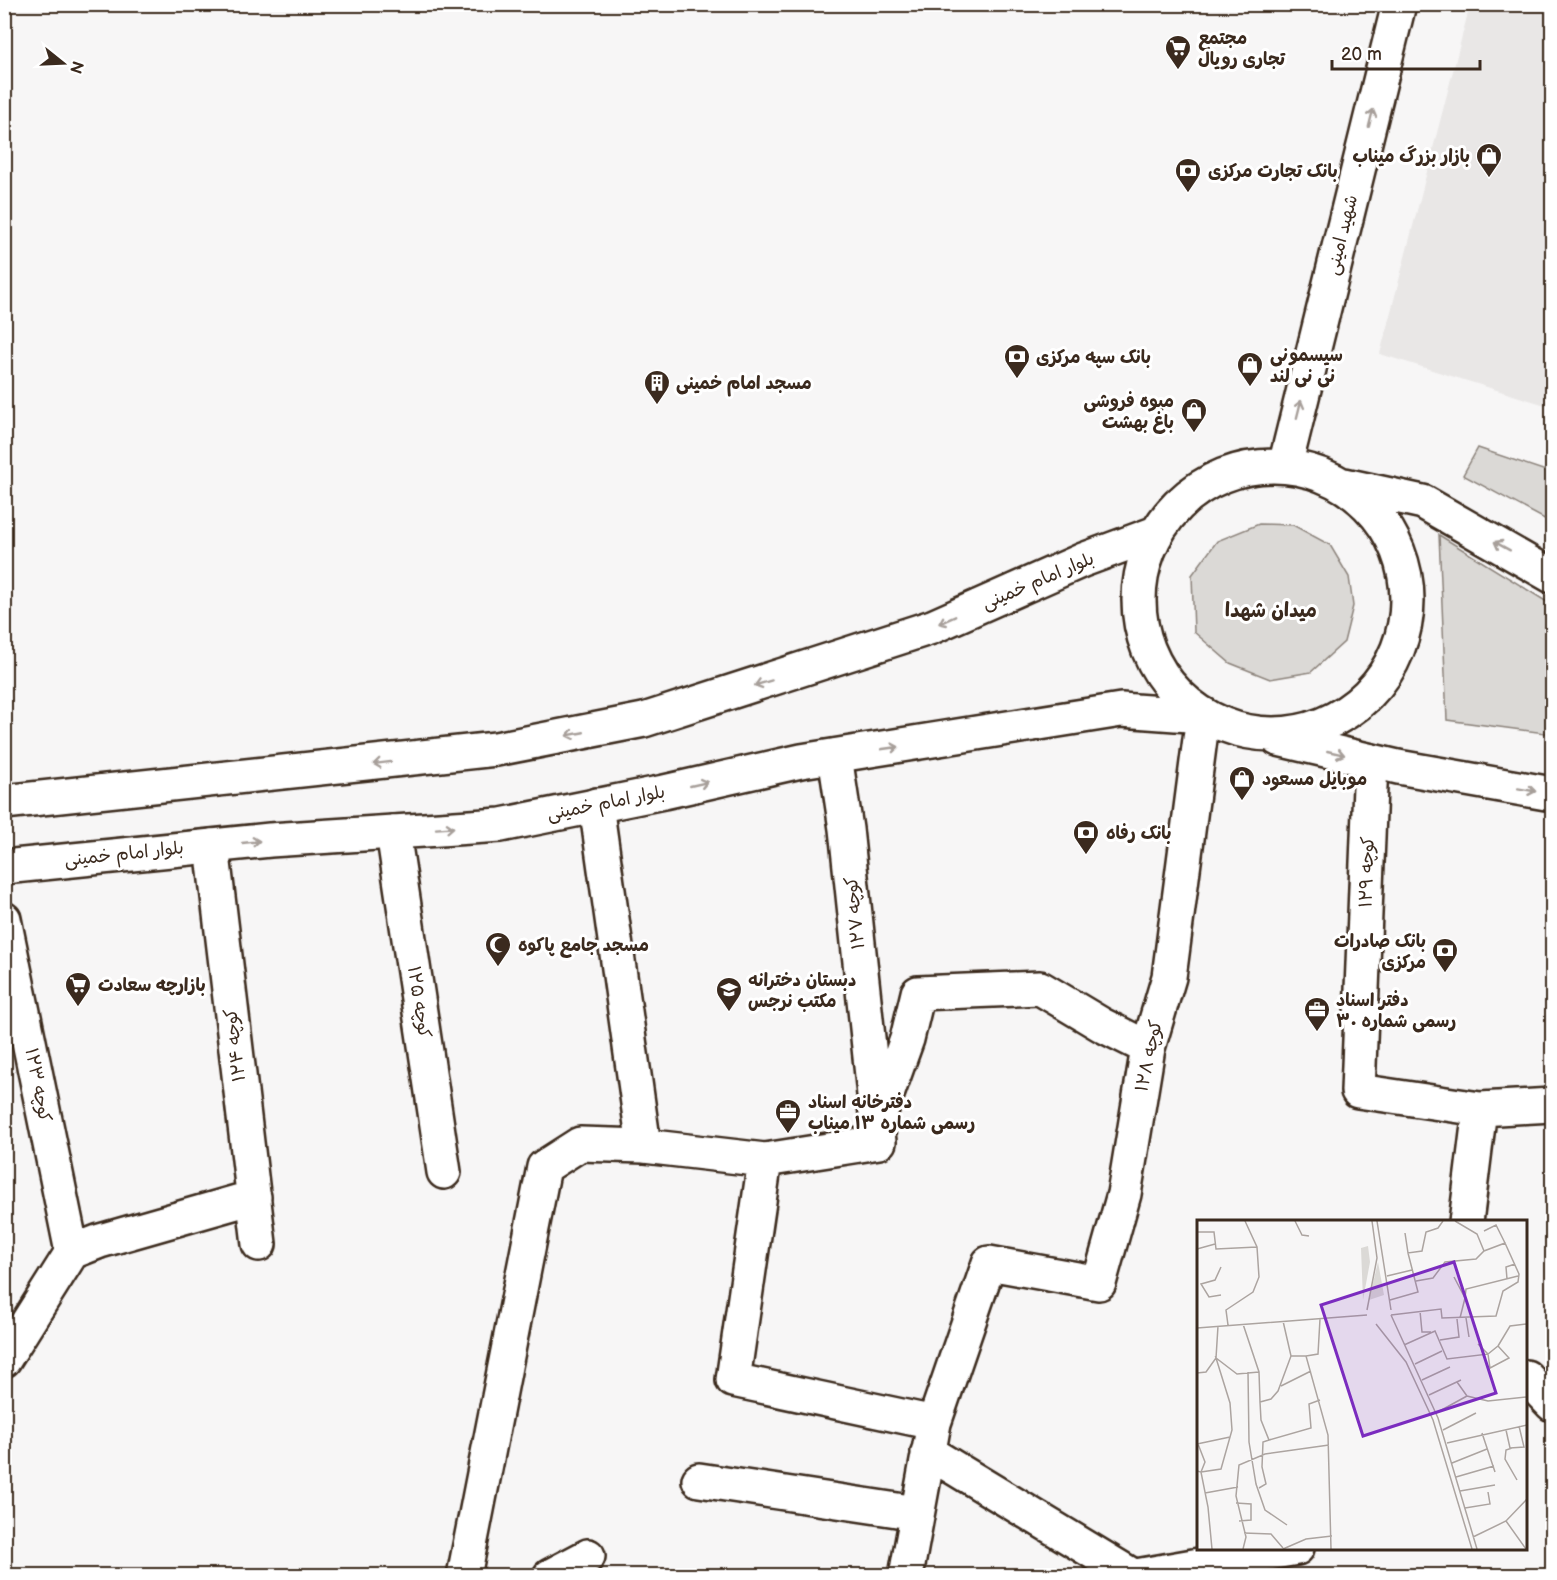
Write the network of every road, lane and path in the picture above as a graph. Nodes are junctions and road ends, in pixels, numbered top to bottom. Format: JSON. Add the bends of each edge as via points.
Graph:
{"nodes":[{"id":1,"x":1399,"y":4,"type":"edge"},
{"id":2,"x":1285,"y":466,"type":"junction"},
{"id":3,"x":1340,"y":484,"type":"junction"},
{"id":4,"x":1156,"y":533,"type":"junction"},
{"id":5,"x":1552,"y":576,"type":"edge"},
{"id":6,"x":1203,"y":716,"type":"junction"},
{"id":7,"x":1259,"y":735,"type":"junction"},
{"id":8,"x":835,"y":756,"type":"junction"},
{"id":9,"x":1371,"y":761,"type":"junction"},
{"id":10,"x":1552,"y":794,"type":"edge"},
{"id":11,"x":4,"y":802,"type":"edge"},
{"id":12,"x":596,"y":805,"type":"junction"},
{"id":13,"x":393,"y":832,"type":"junction"},
{"id":14,"x":212,"y":846,"type":"junction"},
{"id":15,"x":4,"y":867,"type":"edge"},
{"id":16,"x":4,"y":919,"type":"edge"},
{"id":17,"x":1148,"y":1048,"type":"junction"},
{"id":18,"x":1552,"y":1105,"type":"edge"},
{"id":19,"x":1480,"y":1109,"type":"junction"},
{"id":20,"x":878,"y":1133,"type":"junction"},
{"id":21,"x":644,"y":1146,"type":"junction"},
{"id":22,"x":765,"y":1160,"type":"junction"},
{"id":23,"x":444,"y":1172,"type":"dead end"},
{"id":24,"x":254,"y":1197,"type":"junction"},
{"id":25,"x":1466,"y":1220,"type":"edge"},
{"id":26,"x":260,"y":1244,"type":"dead end"},
{"id":27,"x":72,"y":1252,"type":"junction"},
{"id":28,"x":4,"y":1360,"type":"edge"},
{"id":29,"x":1527,"y":1378,"type":"edge"},
{"id":30,"x":1552,"y":1404,"type":"edge"},
{"id":31,"x":931,"y":1437,"type":"junction"},
{"id":32,"x":699,"y":1480,"type":"dead end"},
{"id":33,"x":917,"y":1513,"type":"junction"},
{"id":34,"x":1285,"y":1550,"type":"edge"},
{"id":35,"x":588,"y":1556,"type":"dead end"},
{"id":36,"x":464,"y":1575,"type":"edge"},
{"id":37,"x":550,"y":1575,"type":"edge"},
{"id":38,"x":906,"y":1575,"type":"edge"},
{"id":39,"x":1135,"y":1575,"type":"edge"}],
"edges":[{"from":2,"to":1,"type":"street","name":"شهید امینی","one_way":true},
{"from":2,"to":3,"type":"street","via":[[1314,472]]},
{"from":2,"to":4,"type":"street","via":[[1247,468],[1211,481],[1180,504]]},
{"from":5,"to":3,"type":"street","one_way":true,"via":[[1423,502]]},
{"from":3,"to":7,"type":"street","via":[[1376,513],[1399,552],[1408,596],[1401,642],[1380,682],[1346,714],[1305,732]]},
{"from":4,"to":6,"type":"street","via":[[1142,573],[1140,614],[1149,654],[1172,689]]},
{"from":4,"to":11,"type":"street","name":"بلوار امام خمینی","one_way":true,"via":[[1083,560],[932,627],[644,720],[496,750]]},
{"from":6,"to":7,"type":"street"},
{"from":8,"to":6,"type":"street","name":"بلوار امام خمینی","one_way":true,"via":[[1121,710]]},
{"from":6,"to":17,"type":"street","name":"کوچه ۱۲۸","via":[[1169,977]]},
{"from":7,"to":9,"type":"street","one_way":true},
{"from":12,"to":8,"type":"street","name":"بلوار امام خمینی","one_way":true},
{"from":8,"to":20,"type":"street","name":"کوچه ۱۲۷"},
{"from":9,"to":10,"type":"street","one_way":true},
{"from":9,"to":19,"type":"street","name":"کوچه ۱۲۹","via":[[1358,1091]]},
{"from":13,"to":12,"type":"street","name":"بلوار امام خمینی","one_way":true,"via":[[501,825]]},
{"from":12,"to":21,"type":"street"},
{"from":14,"to":13,"type":"street","name":"بلوار امام خمینی","one_way":true},
{"from":13,"to":23,"type":"street","name":"کوچه ۱۲۵"},
{"from":14,"to":15,"type":"street","name":"بلوار امام خمینی"},
{"from":14,"to":24,"type":"street","name":"کوچه ۱۲۴"},
{"from":16,"to":27,"type":"street","name":"کوچه ۱۲۳"},
{"from":17,"to":20,"type":"street","via":[[1040,988],[918,993]]},
{"from":17,"to":31,"type":"street","name":"کوچه ۱۲۸","via":[[1124,1194],[1100,1283],[989,1263]]},
{"from":18,"to":19,"type":"street"},
{"from":19,"to":25,"type":"street"},
{"from":20,"to":22,"type":"street"},
{"from":21,"to":22,"type":"street"},
{"from":21,"to":36,"type":"street","via":[[580,1144],[544,1167]]},
{"from":22,"to":31,"type":"street","via":[[733,1380]]},
{"from":24,"to":26,"type":"street","name":"کوچه ۱۲۴"},
{"from":24,"to":27,"type":"street"},
{"from":27,"to":28,"type":"street"},
{"from":29,"to":30,"type":"street"},
{"from":31,"to":33,"type":"street"},
{"from":31,"to":39,"type":"street"},
{"from":32,"to":33,"type":"street"},
{"from":33,"to":38,"type":"street"},
{"from":34,"to":39,"type":"street"},
{"from":35,"to":37,"type":"street"}]}
